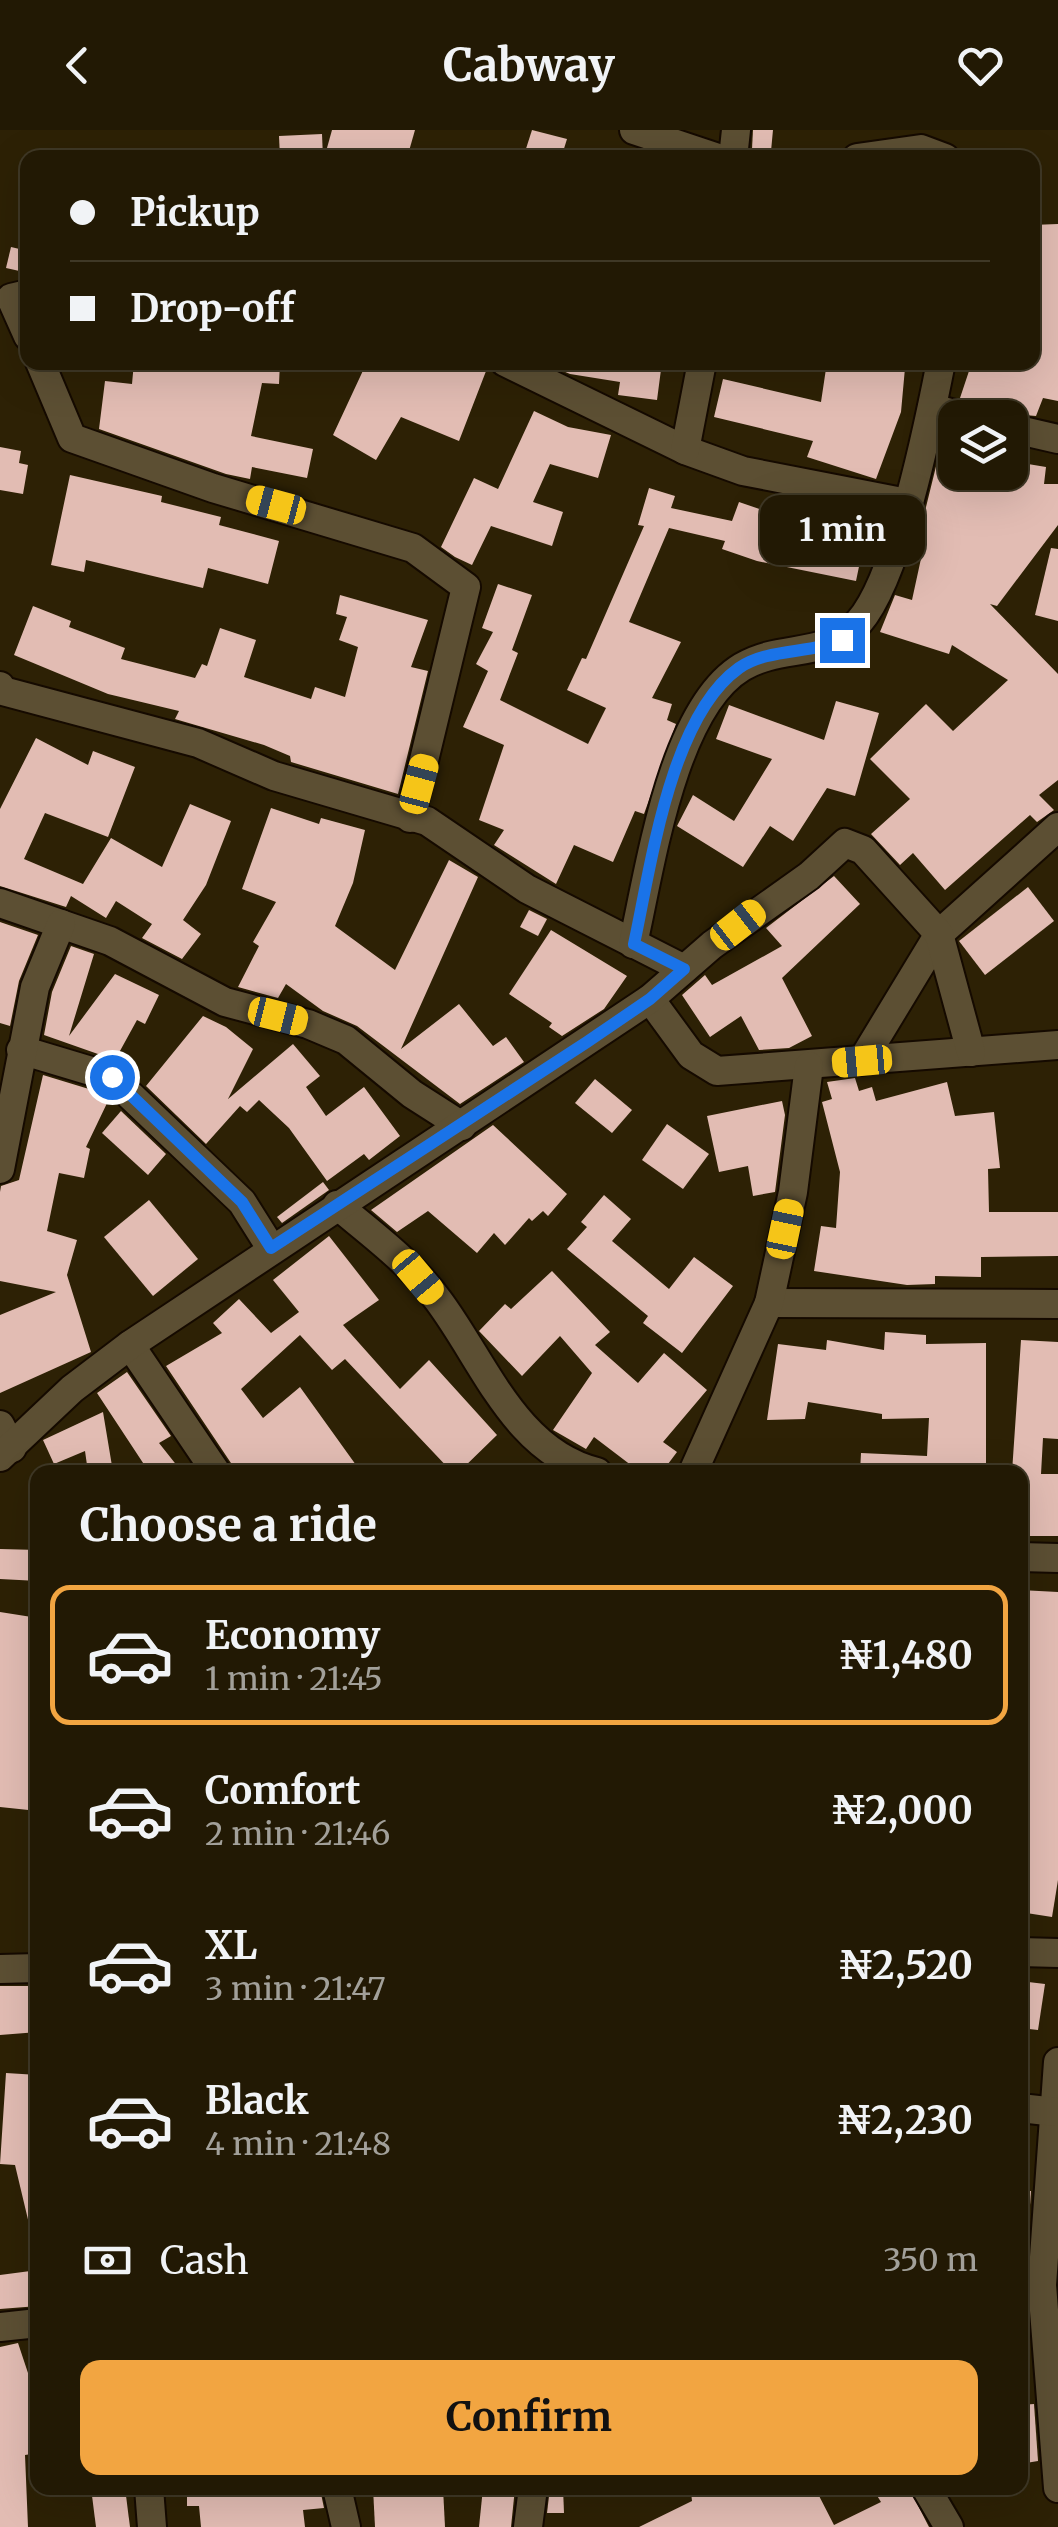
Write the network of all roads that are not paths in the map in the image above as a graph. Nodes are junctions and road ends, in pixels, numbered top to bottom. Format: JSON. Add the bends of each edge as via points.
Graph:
{"nodes":[{"id":1,"x":634,"y":130,"type":"edge"},
{"id":2,"x":694,"y":150,"type":"edge"},
{"id":3,"x":20,"y":296,"type":"edge"},
{"id":4,"x":20,"y":318,"type":"edge"},
{"id":5,"x":43,"y":370,"type":"edge"},
{"id":6,"x":521,"y":370,"type":"edge"},
{"id":7,"x":700,"y":370,"type":"edge"},
{"id":8,"x":939,"y":370,"type":"edge"},
{"id":9,"x":932,"y":408,"type":"junction"},
{"id":10,"x":938,"y":410,"type":"edge"},
{"id":11,"x":1028,"y":432,"type":"edge"},
{"id":12,"x":1058,"y":440,"type":"edge"},
{"id":13,"x":685,"y":450,"type":"junction"},
{"id":14,"x":908,"y":503,"type":"junction"},
{"id":15,"x":0,"y":686,"type":"edge"},
{"id":16,"x":410,"y":818,"type":"junction"},
{"id":17,"x":1058,"y":827,"type":"edge"},
{"id":18,"x":0,"y":903,"type":"edge"},
{"id":19,"x":61,"y":924,"type":"junction"},
{"id":20,"x":938,"y":934,"type":"junction"},
{"id":21,"x":634,"y":944,"type":"junction"},
{"id":22,"x":684,"y":969,"type":"junction"},
{"id":23,"x":650,"y":999,"type":"junction"},
{"id":24,"x":1058,"y":1045,"type":"edge"},
{"id":25,"x":21,"y":1050,"type":"junction"},
{"id":26,"x":971,"y":1052,"type":"junction"},
{"id":27,"x":862,"y":1061,"type":"junction"},
{"id":28,"x":809,"y":1066,"type":"junction"},
{"id":29,"x":462,"y":1126,"type":"junction"},
{"id":30,"x":0,"y":1170,"type":"edge"},
{"id":31,"x":337,"y":1205,"type":"junction"},
{"id":32,"x":271,"y":1248,"type":"junction"},
{"id":33,"x":769,"y":1303,"type":"junction"},
{"id":34,"x":1058,"y":1304,"type":"edge"},
{"id":35,"x":130,"y":1345,"type":"junction"},
{"id":36,"x":4,"y":1443,"type":"edge"},
{"id":37,"x":211,"y":1465,"type":"edge"},
{"id":38,"x":577,"y":1465,"type":"edge"},
{"id":39,"x":696,"y":1465,"type":"edge"},
{"id":40,"x":1028,"y":1557,"type":"edge"},
{"id":41,"x":1058,"y":1558,"type":"edge"},
{"id":42,"x":1028,"y":1952,"type":"edge"},
{"id":43,"x":1058,"y":1952,"type":"edge"},
{"id":44,"x":30,"y":1968,"type":"edge"},
{"id":45,"x":0,"y":1969,"type":"edge"},
{"id":46,"x":1058,"y":2062,"type":"edge"},
{"id":47,"x":1028,"y":2109,"type":"edge"},
{"id":48,"x":1056,"y":2112,"type":"edge"},
{"id":49,"x":1031,"y":2285,"type":"edge"},
{"id":50,"x":30,"y":2325,"type":"edge"},
{"id":51,"x":0,"y":2327,"type":"edge"},
{"id":52,"x":1058,"y":2488,"type":"edge"},
{"id":53,"x":150,"y":2495,"type":"edge"},
{"id":54,"x":339,"y":2495,"type":"edge"},
{"id":55,"x":532,"y":2495,"type":"edge"},
{"id":56,"x":930,"y":2495,"type":"edge"},
{"id":57,"x":152,"y":2527,"type":"edge"},
{"id":58,"x":346,"y":2527,"type":"edge"},
{"id":59,"x":528,"y":2527,"type":"edge"},
{"id":60,"x":949,"y":2527,"type":"edge"}],
"edges":[{"from":1,"to":2,"type":"street"},
{"from":3,"to":4,"type":"street","via":[[11,298]]},
{"from":5,"to":16,"type":"street","via":[[72,438],[413,548],[466,587]]},
{"from":6,"to":13,"type":"street"},
{"from":7,"to":13,"type":"street"},
{"from":8,"to":9,"type":"street"},
{"from":9,"to":10,"type":"street"},
{"from":9,"to":14,"type":"street"},
{"from":11,"to":12,"type":"street"},
{"from":13,"to":14,"type":"street","via":[[743,471]]},
{"from":14,"to":21,"type":"street","via":[[880,586],[842,640],[755,660],[720,687],[669,778]]},
{"from":15,"to":16,"type":"street","via":[[198,743],[274,776]]},
{"from":16,"to":21,"type":"street","via":[[427,820],[528,889]]},
{"from":17,"to":20,"type":"street"},
{"from":18,"to":19,"type":"street"},
{"from":19,"to":25,"type":"street"},
{"from":19,"to":29,"type":"street","via":[[110,941],[225,1002],[346,1040]]},
{"from":20,"to":22,"type":"street","via":[[863,850],[845,843]]},
{"from":20,"to":26,"type":"street"},
{"from":20,"to":27,"type":"street"},
{"from":21,"to":22,"type":"street"},
{"from":22,"to":23,"type":"street"},
{"from":23,"to":28,"type":"street","via":[[691,1055],[717,1071]]},
{"from":23,"to":29,"type":"street"},
{"from":24,"to":26,"type":"street"},
{"from":25,"to":30,"type":"street"},
{"from":25,"to":32,"type":"street","via":[[112,1077],[242,1202]]},
{"from":26,"to":27,"type":"street"},
{"from":27,"to":28,"type":"street"},
{"from":28,"to":33,"type":"street","via":[[794,1192]]},
{"from":29,"to":31,"type":"street"},
{"from":31,"to":32,"type":"street"},
{"from":31,"to":38,"type":"street","via":[[440,1302],[482,1372],[538,1440]]},
{"from":32,"to":35,"type":"street"},
{"from":33,"to":34,"type":"street"},
{"from":33,"to":39,"type":"street"},
{"from":35,"to":36,"type":"street"},
{"from":35,"to":37,"type":"street"},
{"from":40,"to":41,"type":"street"},
{"from":42,"to":43,"type":"street"},
{"from":44,"to":45,"type":"street"},
{"from":46,"to":48,"type":"street"},
{"from":47,"to":48,"type":"street"},
{"from":48,"to":49,"type":"street"},
{"from":49,"to":52,"type":"street"},
{"from":50,"to":51,"type":"street"},
{"from":53,"to":57,"type":"street"},
{"from":54,"to":58,"type":"street"},
{"from":55,"to":59,"type":"street"},
{"from":56,"to":60,"type":"street"}]}
